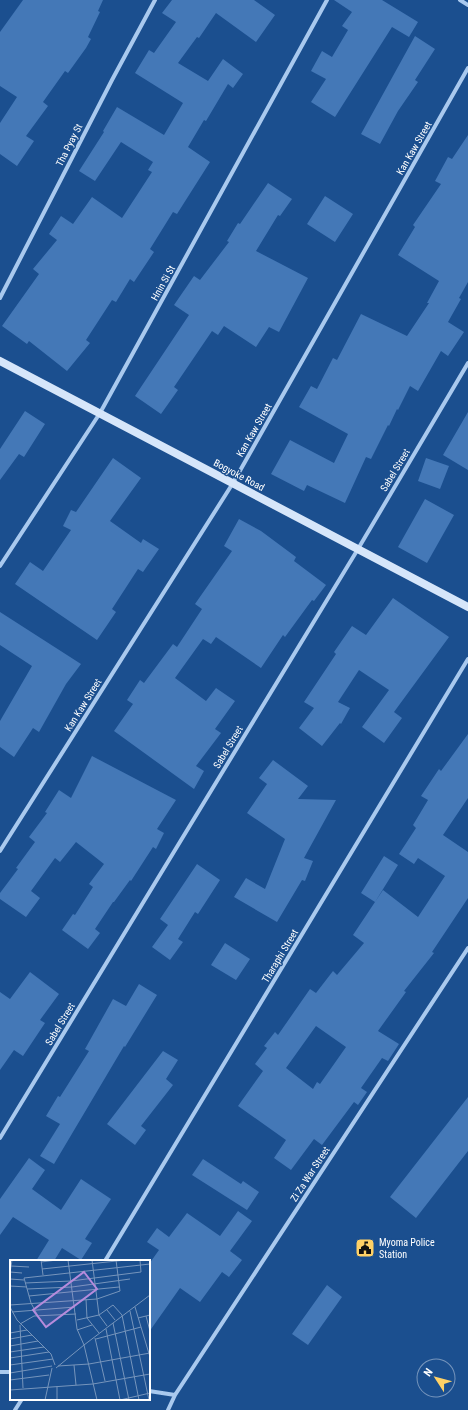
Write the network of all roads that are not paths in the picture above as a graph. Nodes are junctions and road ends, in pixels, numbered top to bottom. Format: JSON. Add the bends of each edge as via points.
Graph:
{"nodes":[{"id":1,"x":155,"y":0,"type":"edge"},
{"id":2,"x":327,"y":0,"type":"edge"},
{"id":3,"x":460,"y":0,"type":"edge"},
{"id":4,"x":468,"y":4,"type":"edge"},
{"id":5,"x":468,"y":68,"type":"edge"},
{"id":6,"x":0,"y":298,"type":"edge"},
{"id":7,"x":0,"y":361,"type":"edge"},
{"id":8,"x":468,"y":363,"type":"edge"},
{"id":9,"x":100,"y":413,"type":"junction"},
{"id":10,"x":233,"y":483,"type":"junction"},
{"id":11,"x":358,"y":549,"type":"junction"},
{"id":12,"x":0,"y":566,"type":"edge"},
{"id":13,"x":468,"y":607,"type":"edge"},
{"id":14,"x":468,"y":659,"type":"edge"},
{"id":15,"x":0,"y":851,"type":"edge"},
{"id":16,"x":468,"y":948,"type":"edge"},
{"id":17,"x":0,"y":1138,"type":"edge"},
{"id":18,"x":106,"y":1260,"type":"edge"},
{"id":19,"x":150,"y":1391,"type":"edge"},
{"id":20,"x":175,"y":1395,"type":"junction"},
{"id":21,"x":21,"y":1400,"type":"edge"},
{"id":22,"x":15,"y":1410,"type":"edge"},
{"id":23,"x":168,"y":1410,"type":"edge"}],
"edges":[{"from":1,"to":6,"type":"street","name":"Tha Pyay St"},
{"from":2,"to":9,"type":"street","name":"Hnin Si St"},
{"from":3,"to":4,"type":"street"},
{"from":5,"to":10,"type":"street","name":"Kan Kaw Street"},
{"from":7,"to":9,"type":"street","name":"Bogyoke Road"},
{"from":8,"to":11,"type":"street","name":"Sabel Street"},
{"from":9,"to":10,"type":"street","name":"Bogyoke Road"},
{"from":9,"to":12,"type":"street","name":"Hnin Si St"},
{"from":10,"to":11,"type":"street","name":"Bogyoke Road"},
{"from":10,"to":15,"type":"street","name":"Kan Kaw Street"},
{"from":11,"to":13,"type":"street","name":"Bogyoke Road"},
{"from":11,"to":17,"type":"street","name":"Sabel Street"},
{"from":14,"to":18,"type":"street","name":"Tharaphi Street"},
{"from":16,"to":20,"type":"street","name":"Zi Za War Street"},
{"from":19,"to":20,"type":"street"},
{"from":20,"to":23,"type":"street","name":"Zi Za War Street"},
{"from":21,"to":22,"type":"street"}]}
